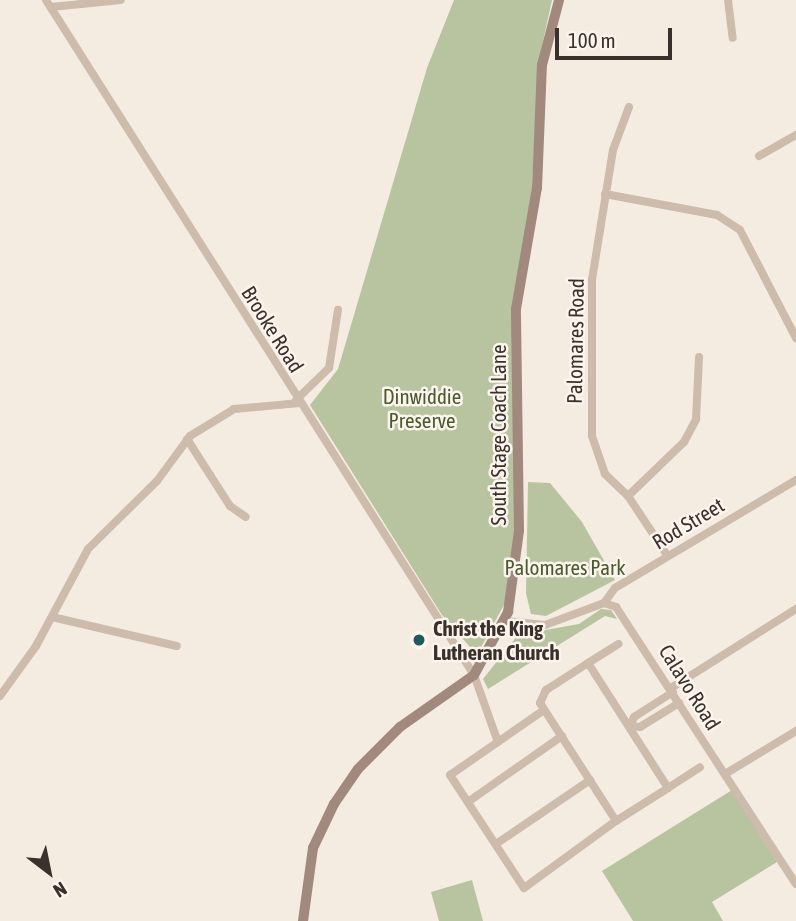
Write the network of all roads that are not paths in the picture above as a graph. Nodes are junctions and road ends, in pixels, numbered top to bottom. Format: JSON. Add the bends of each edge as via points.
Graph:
{"nodes":[{"id":1,"x":121,"y":0,"type":"edge"},
{"id":2,"x":559,"y":0,"type":"edge"},
{"id":3,"x":728,"y":0,"type":"edge"},
{"id":4,"x":48,"y":4,"type":"edge"},
{"id":5,"x":733,"y":38,"type":"dead end"},
{"id":6,"x":629,"y":107,"type":"dead end"},
{"id":7,"x":796,"y":135,"type":"edge"},
{"id":8,"x":759,"y":156,"type":"dead end"},
{"id":9,"x":605,"y":194,"type":"junction"},
{"id":10,"x":338,"y":310,"type":"dead end"},
{"id":11,"x":796,"y":338,"type":"edge"},
{"id":12,"x":699,"y":357,"type":"dead end"},
{"id":13,"x":298,"y":401,"type":"junction"},
{"id":14,"x":187,"y":439,"type":"junction"},
{"id":15,"x":796,"y":480,"type":"edge"},
{"id":16,"x":628,"y":496,"type":"junction"},
{"id":17,"x":246,"y":517,"type":"dead end"},
{"id":18,"x":667,"y":555,"type":"junction"},
{"id":19,"x":604,"y":603,"type":"junction"},
{"id":20,"x":796,"y":609,"type":"edge"},
{"id":21,"x":52,"y":617,"type":"junction"},
{"id":22,"x":505,"y":621,"type":"junction"},
{"id":23,"x":619,"y":644,"type":"dead end"},
{"id":24,"x":177,"y":646,"type":"dead end"},
{"id":25,"x":588,"y":663,"type":"junction"},
{"id":26,"x":474,"y":675,"type":"junction"},
{"id":27,"x":672,"y":690,"type":"junction"},
{"id":28,"x":0,"y":696,"type":"edge"},
{"id":29,"x":680,"y":703,"type":"junction"},
{"id":30,"x":544,"y":710,"type":"junction"},
{"id":31,"x":630,"y":726,"type":"junction"},
{"id":32,"x":796,"y":731,"type":"edge"},
{"id":33,"x":562,"y":736,"type":"junction"},
{"id":34,"x":498,"y":741,"type":"junction"},
{"id":35,"x":700,"y":767,"type":"dead end"},
{"id":36,"x":725,"y":774,"type":"junction"},
{"id":37,"x":590,"y":780,"type":"junction"},
{"id":38,"x":668,"y":788,"type":"junction"},
{"id":39,"x":468,"y":802,"type":"junction"},
{"id":40,"x":616,"y":821,"type":"junction"},
{"id":41,"x":496,"y":844,"type":"junction"},
{"id":42,"x":796,"y":884,"type":"edge"},
{"id":43,"x":303,"y":921,"type":"edge"}],
"edges":[{"from":1,"to":4,"type":"street"},
{"from":2,"to":22,"type":"main road","name":"South Stage Coach Lane","via":[[542,65],[539,169],[516,309],[519,531]]},
{"from":3,"to":5,"type":"street"},
{"from":4,"to":13,"type":"street","name":"Brooke Road"},
{"from":6,"to":9,"type":"street","name":"Palomares Road","via":[[613,150]]},
{"from":7,"to":8,"type":"street"},
{"from":9,"to":11,"type":"street","via":[[717,215],[740,230]]},
{"from":9,"to":16,"type":"street","name":"Palomares Road","via":[[592,280],[592,436],[605,474]]},
{"from":10,"to":13,"type":"street","via":[[330,368]]},
{"from":12,"to":16,"type":"street","via":[[696,419],[684,442]]},
{"from":13,"to":14,"type":"street","via":[[234,409]]},
{"from":13,"to":26,"type":"street","name":"Brooke Road"},
{"from":14,"to":17,"type":"street","via":[[230,506]]},
{"from":14,"to":21,"type":"street","via":[[157,481],[88,549]]},
{"from":15,"to":18,"type":"street","name":"Rod Street"},
{"from":16,"to":18,"type":"street","name":"Palomares Road"},
{"from":18,"to":19,"type":"street","name":"Rod Street","via":[[615,588]]},
{"from":19,"to":22,"type":"street","via":[[545,625]]},
{"from":19,"to":27,"type":"street","name":"Calavo Road","via":[[624,614]]},
{"from":20,"to":27,"type":"street"},
{"from":21,"to":24,"type":"street"},
{"from":21,"to":28,"type":"street"},
{"from":22,"to":26,"type":"main road","name":"South Stage Coach Lane"},
{"from":23,"to":25,"type":"street"},
{"from":25,"to":30,"type":"street","via":[[546,690],[540,703]]},
{"from":25,"to":31,"type":"street"},
{"from":26,"to":34,"type":"street","name":"Brooke Road"},
{"from":26,"to":43,"type":"main road","name":"South Stage Coach Lane","via":[[400,727],[358,769],[313,848]]},
{"from":27,"to":29,"type":"street","name":"Calavo Road"},
{"from":27,"to":31,"type":"street","via":[[634,717]]},
{"from":29,"to":31,"type":"street","via":[[640,727]]},
{"from":29,"to":36,"type":"street","name":"Calavo Road"},
{"from":30,"to":33,"type":"street"},
{"from":30,"to":34,"type":"street"},
{"from":31,"to":38,"type":"street"},
{"from":32,"to":36,"type":"street"},
{"from":33,"to":37,"type":"street"},
{"from":33,"to":39,"type":"street"},
{"from":34,"to":39,"type":"street","via":[[450,775]]},
{"from":35,"to":38,"type":"street"},
{"from":36,"to":42,"type":"street","name":"Calavo Road"},
{"from":37,"to":40,"type":"street"},
{"from":37,"to":41,"type":"street"},
{"from":38,"to":40,"type":"street"},
{"from":39,"to":41,"type":"street"},
{"from":40,"to":41,"type":"street","via":[[524,888]]}]}
